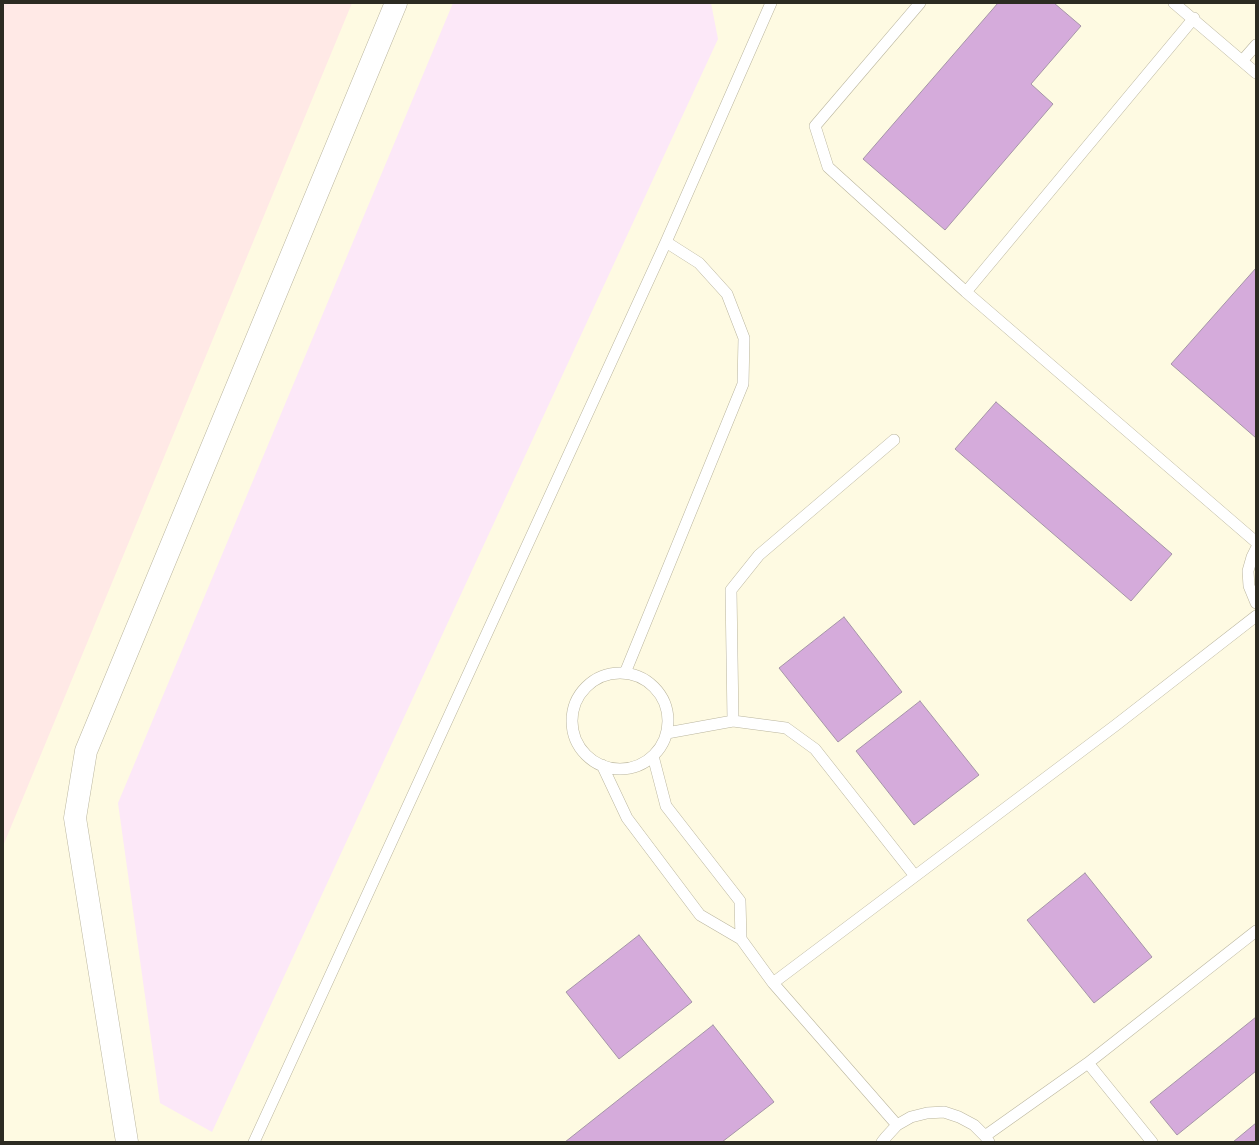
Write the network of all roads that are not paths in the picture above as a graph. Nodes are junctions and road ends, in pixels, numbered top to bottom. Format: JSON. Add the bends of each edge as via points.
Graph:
{"nodes":[{"id":1,"x":396,"y":3,"type":"edge"},
{"id":2,"x":771,"y":3,"type":"edge"},
{"id":3,"x":920,"y":3,"type":"edge"},
{"id":4,"x":1174,"y":3,"type":"edge"},
{"id":5,"x":1194,"y":18,"type":"junction"},
{"id":6,"x":1256,"y":45,"type":"edge"},
{"id":7,"x":1242,"y":61,"type":"junction"},
{"id":8,"x":1256,"y":73,"type":"edge"},
{"id":9,"x":666,"y":242,"type":"junction"},
{"id":10,"x":966,"y":292,"type":"junction"},
{"id":11,"x":894,"y":440,"type":"dead end"},
{"id":12,"x":1256,"y":542,"type":"edge"},
{"id":13,"x":1256,"y":549,"type":"edge"},
{"id":14,"x":1256,"y":603,"type":"edge"},
{"id":15,"x":1256,"y":616,"type":"edge"},
{"id":16,"x":625,"y":673,"type":"junction"},
{"id":17,"x":733,"y":721,"type":"junction"},
{"id":18,"x":667,"y":733,"type":"junction"},
{"id":19,"x":653,"y":756,"type":"junction"},
{"id":20,"x":602,"y":765,"type":"junction"},
{"id":21,"x":915,"y":876,"type":"junction"},
{"id":22,"x":1256,"y":931,"type":"edge"},
{"id":23,"x":741,"y":939,"type":"junction"},
{"id":24,"x":773,"y":983,"type":"junction"},
{"id":25,"x":1088,"y":1063,"type":"junction"},
{"id":26,"x":897,"y":1125,"type":"junction"},
{"id":27,"x":987,"y":1139,"type":"edge"},
{"id":28,"x":127,"y":1142,"type":"edge"},
{"id":29,"x":254,"y":1142,"type":"edge"},
{"id":30,"x":882,"y":1142,"type":"edge"},
{"id":31,"x":1152,"y":1142,"type":"edge"}],
"edges":[{"from":1,"to":28,"type":"street","via":[[86,751],[75,818]]},
{"from":2,"to":9,"type":"lane"},
{"from":3,"to":10,"type":"lane","via":[[815,126],[828,168]]},
{"from":4,"to":5,"type":"lane"},
{"from":5,"to":7,"type":"lane"},
{"from":5,"to":10,"type":"lane"},
{"from":6,"to":7,"type":"lane"},
{"from":7,"to":8,"type":"lane"},
{"from":9,"to":16,"type":"lane","via":[[699,263],[727,294],[744,338],[743,384]]},
{"from":9,"to":29,"type":"lane"},
{"from":10,"to":12,"type":"lane"},
{"from":11,"to":17,"type":"lane","via":[[759,555],[731,590]]},
{"from":13,"to":14,"type":"lane","via":[[1248,571],[1249,586]]},
{"from":15,"to":21,"type":"lane"},
{"from":16,"to":18,"type":"lane","via":[[639,676],[660,694],[666,706]]},
{"from":16,"to":20,"type":"lane","via":[[599,677],[579,696],[573,709],[574,736],[580,748]]},
{"from":17,"to":18,"type":"lane"},
{"from":17,"to":21,"type":"lane","via":[[786,728],[815,750]]},
{"from":18,"to":19,"type":"lane","via":[[662,746]]},
{"from":19,"to":20,"type":"lane","via":[[629,769],[615,769]]},
{"from":19,"to":23,"type":"lane","via":[[666,806],[740,900]]},
{"from":20,"to":23,"type":"lane","via":[[627,818],[700,915]]},
{"from":21,"to":24,"type":"lane"},
{"from":22,"to":25,"type":"lane"},
{"from":23,"to":24,"type":"lane"},
{"from":24,"to":26,"type":"lane"},
{"from":25,"to":27,"type":"lane"},
{"from":25,"to":31,"type":"lane"},
{"from":26,"to":27,"type":"lane","via":[[911,1117],[944,1112],[974,1125]]},
{"from":26,"to":30,"type":"lane"}]}
